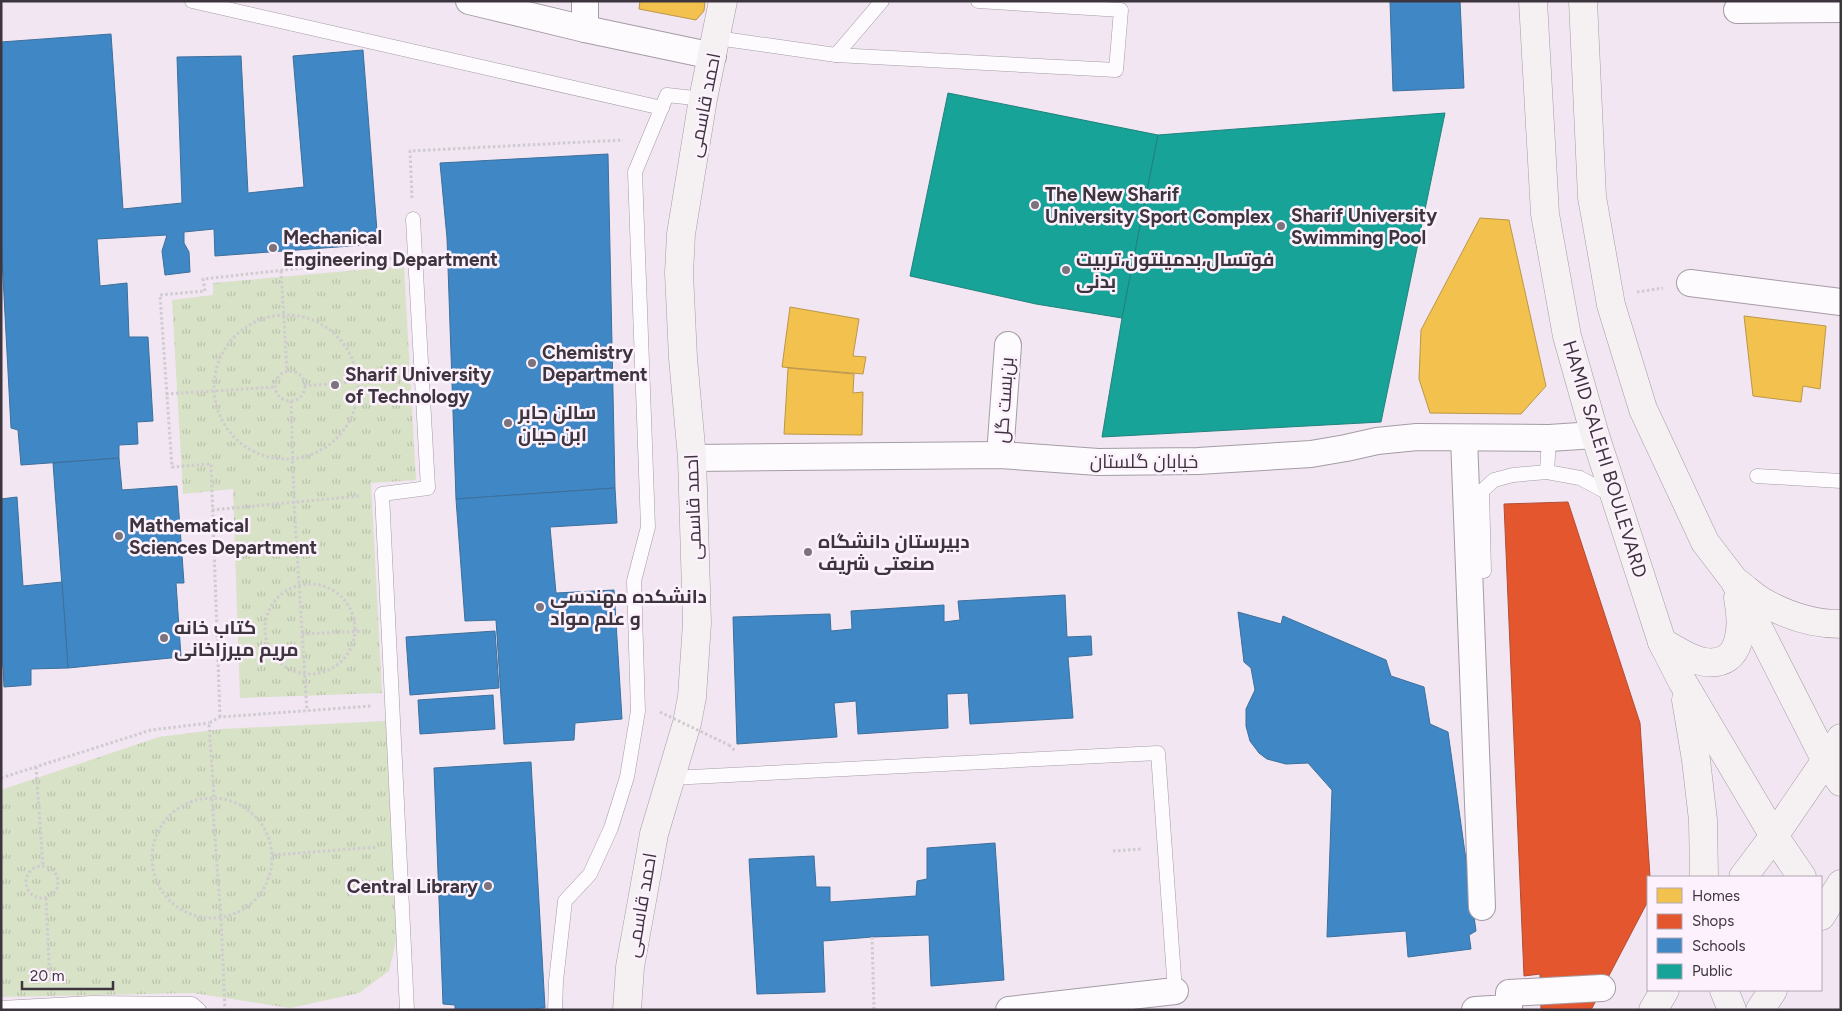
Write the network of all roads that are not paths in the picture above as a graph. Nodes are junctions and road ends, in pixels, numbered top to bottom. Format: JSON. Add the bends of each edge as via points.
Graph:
{"nodes":[{"id":1,"x":192,"y":1,"type":"edge"},
{"id":2,"x":469,"y":1,"type":"edge"},
{"id":3,"x":585,"y":1,"type":"edge"},
{"id":4,"x":723,"y":1,"type":"edge"},
{"id":5,"x":882,"y":1,"type":"edge"},
{"id":6,"x":978,"y":1,"type":"edge"},
{"id":7,"x":1533,"y":1,"type":"edge"},
{"id":8,"x":1582,"y":1,"type":"edge"},
{"id":9,"x":1841,"y":9,"type":"edge"},
{"id":10,"x":1737,"y":10,"type":"dead end"},
{"id":11,"x":585,"y":29,"type":"junction"},
{"id":12,"x":715,"y":47,"type":"junction"},
{"id":13,"x":836,"y":55,"type":"junction"},
{"id":14,"x":704,"y":99,"type":"junction"},
{"id":15,"x":662,"y":108,"type":"junction"},
{"id":16,"x":413,"y":219,"type":"road end"},
{"id":17,"x":1690,"y":283,"type":"road end"},
{"id":18,"x":1841,"y":302,"type":"edge"},
{"id":19,"x":1008,"y":345,"type":"dead end"},
{"id":20,"x":1595,"y":435,"type":"junction"},
{"id":21,"x":1464,"y":438,"type":"junction"},
{"id":22,"x":1549,"y":438,"type":"junction"},
{"id":23,"x":1000,"y":456,"type":"junction"},
{"id":24,"x":692,"y":458,"type":"junction"},
{"id":25,"x":1547,"y":472,"type":"junction"},
{"id":26,"x":1757,"y":476,"type":"dead end"},
{"id":27,"x":1841,"y":481,"type":"edge"},
{"id":28,"x":1615,"y":497,"type":"junction"},
{"id":29,"x":1484,"y":571,"type":"dead end"},
{"id":30,"x":1734,"y":580,"type":"junction"},
{"id":31,"x":1841,"y":624,"type":"edge"},
{"id":32,"x":1662,"y":642,"type":"junction"},
{"id":33,"x":1682,"y":681,"type":"junction"},
{"id":34,"x":1841,"y":738,"type":"edge"},
{"id":35,"x":1833,"y":772,"type":"edge"},
{"id":36,"x":671,"y":778,"type":"junction"},
{"id":37,"x":1774,"y":836,"type":"junction"},
{"id":38,"x":1704,"y":876,"type":"edge"},
{"id":39,"x":1744,"y":876,"type":"edge"},
{"id":40,"x":1801,"y":876,"type":"edge"},
{"id":41,"x":1841,"y":884,"type":"edge"},
{"id":42,"x":1482,"y":907,"type":"dead end"},
{"id":43,"x":1827,"y":915,"type":"edge"},
{"id":44,"x":1602,"y":988,"type":"dead end"},
{"id":45,"x":1175,"y":991,"type":"joint"},
{"id":46,"x":1724,"y":991,"type":"edge"},
{"id":47,"x":1772,"y":991,"type":"edge"},
{"id":48,"x":1,"y":1008,"type":"edge"},
{"id":49,"x":199,"y":1010,"type":"edge"},
{"id":50,"x":407,"y":1010,"type":"edge"},
{"id":51,"x":555,"y":1010,"type":"edge"},
{"id":52,"x":627,"y":1010,"type":"edge"},
{"id":53,"x":1009,"y":1010,"type":"edge"},
{"id":54,"x":1475,"y":1010,"type":"edge"},
{"id":55,"x":1732,"y":1010,"type":"edge"},
{"id":56,"x":1760,"y":1010,"type":"edge"}],
"edges":[{"from":1,"to":15,"type":"lane"},
{"from":2,"to":11,"type":"street"},
{"from":3,"to":11,"type":"street"},
{"from":4,"to":12,"type":"main road","name":"احمد قاسمی"},
{"from":5,"to":13,"type":"lane"},
{"from":6,"to":13,"type":"lane","via":[[1121,10],[1116,70]]},
{"from":7,"to":20,"type":"main road","name":"HAMID SALEHI BOULEVARD","via":[[1545,214],[1568,336]]},
{"from":8,"to":30,"type":"main road","via":[[1592,197],[1609,298],[1643,409],[1705,542]]},
{"from":9,"to":10,"type":"street"},
{"from":11,"to":12,"type":"street"},
{"from":12,"to":13,"type":"lane"},
{"from":12,"to":14,"type":"main road","name":"احمد قاسمی"},
{"from":14,"to":15,"type":"lane","via":[[667,94]]},
{"from":14,"to":24,"type":"main road","name":"احمد قاسمی","via":[[681,234],[678,273]]},
{"from":15,"to":51,"type":"lane","via":[[635,172],[648,527],[634,581],[638,711],[627,777],[611,828],[590,874],[565,901]]},
{"from":16,"to":50,"type":"lane","via":[[428,488],[382,494]]},
{"from":17,"to":18,"type":"street"},
{"from":19,"to":23,"type":"street","name":"بن‌‌بست گل"},
{"from":20,"to":22,"type":"street","name":"خیابان گلستان"},
{"from":20,"to":28,"type":"main road","name":"HAMID SALEHI BOULEVARD"},
{"from":21,"to":22,"type":"street","name":"خیابان گلستان"},
{"from":21,"to":23,"type":"street","name":"خیابان گلستان","via":[[1416,437],[1311,454],[1198,461],[1098,462]]},
{"from":21,"to":42,"type":"street"},
{"from":22,"to":25,"type":"lane"},
{"from":23,"to":24,"type":"street","name":"خیابان گلستان"},
{"from":24,"to":36,"type":"main road","name":"احمد قاسمی","via":[[697,623],[692,697]]},
{"from":25,"to":28,"type":"lane","via":[[1580,478]]},
{"from":25,"to":29,"type":"lane","via":[[1494,480],[1482,491]]},
{"from":26,"to":27,"type":"lane"},
{"from":28,"to":32,"type":"main road","name":"HAMID SALEHI BOULEVARD"},
{"from":30,"to":31,"type":"main road","via":[[1762,602],[1795,617]]},
{"from":30,"to":32,"type":"main road","via":[[1741,633],[1739,644],[1730,655],[1719,662],[1705,662]]},
{"from":30,"to":35,"type":"main road"},
{"from":32,"to":33,"type":"main road","name":"HAMID SALEHI BOULEVARD"},
{"from":33,"to":37,"type":"main road","name":"HAMID SALEHI BOULEVARD"},
{"from":33,"to":38,"type":"main road","via":[[1703,820]]},
{"from":34,"to":35,"type":"main road"},
{"from":35,"to":37,"type":"main road"},
{"from":36,"to":45,"type":"lane","via":[[1158,753]]},
{"from":36,"to":52,"type":"main road","name":"احمد قاسمی","via":[[654,834],[630,967]]},
{"from":37,"to":39,"type":"main road"},
{"from":37,"to":40,"type":"main road","name":"HAMID SALEHI BOULEVARD"},
{"from":41,"to":43,"type":"main road"},
{"from":44,"to":54,"type":"street","via":[[1509,993],[1509,1008]]},
{"from":45,"to":53,"type":"street"},
{"from":46,"to":55,"type":"main road"},
{"from":47,"to":56,"type":"main road"},
{"from":48,"to":49,"type":"lane","via":[[92,1003],[192,1004]]}]}
